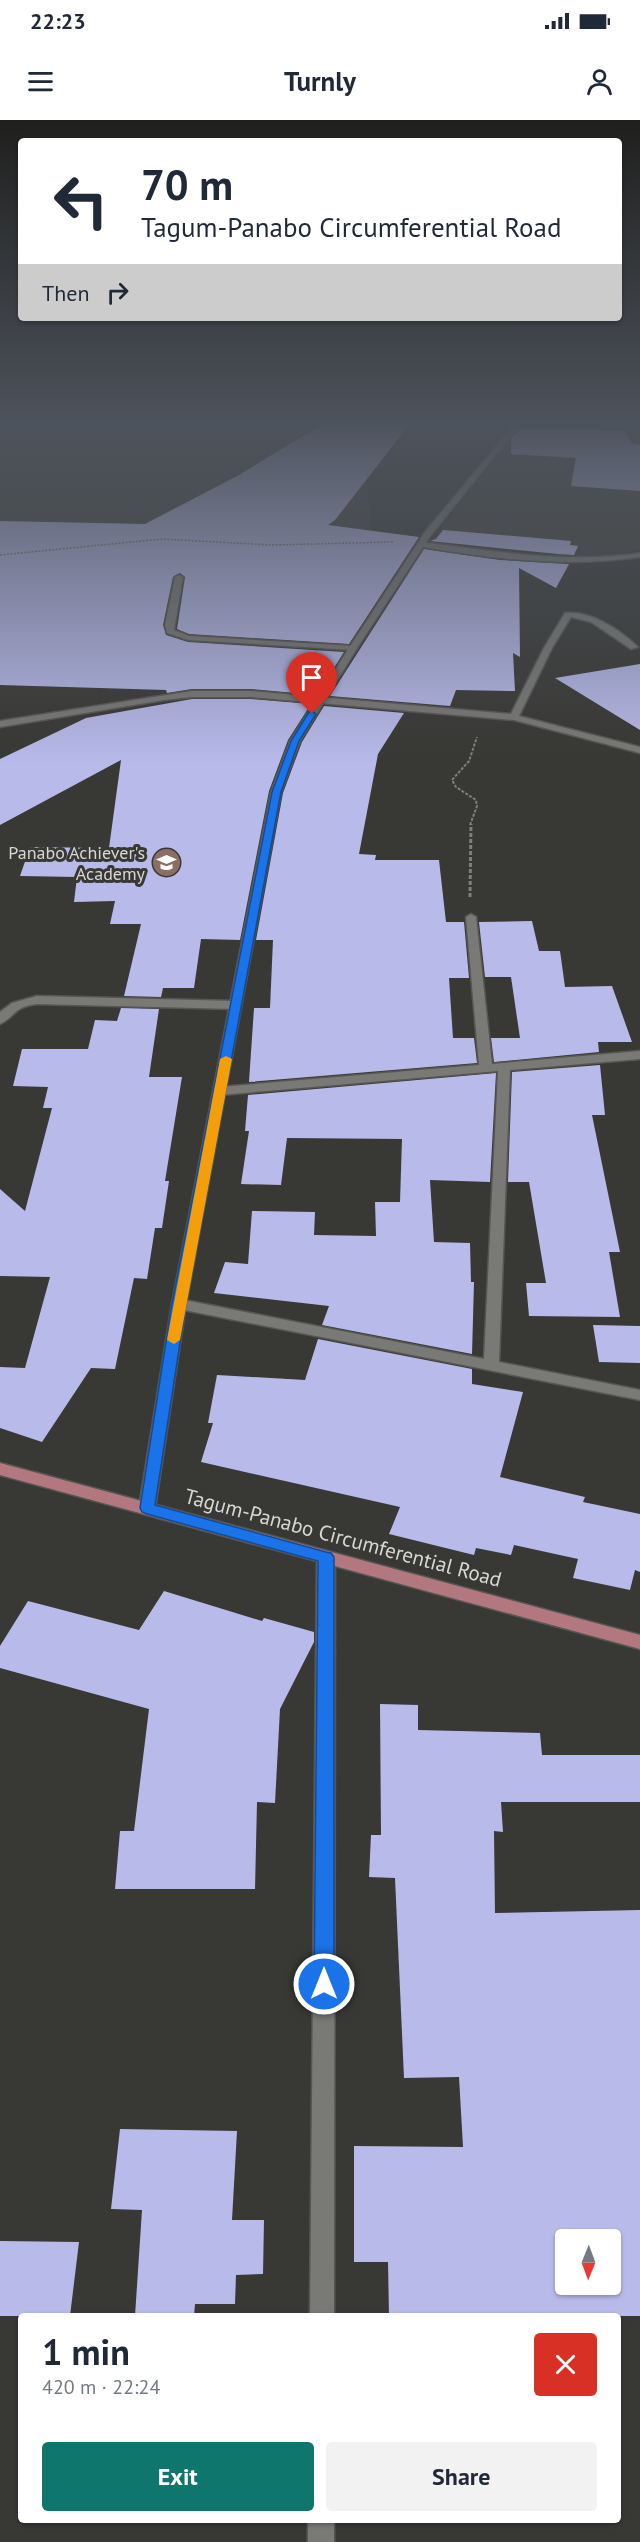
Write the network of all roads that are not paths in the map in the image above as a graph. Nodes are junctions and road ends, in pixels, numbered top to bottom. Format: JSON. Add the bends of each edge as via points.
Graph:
{"nodes":[{"id":1,"x":426,"y":538,"type":"edge"},
{"id":2,"x":422,"y":543,"type":"junction"},
{"id":3,"x":640,"y":555,"type":"edge"},
{"id":4,"x":178,"y":578,"type":"dead end"},
{"id":5,"x":634,"y":647,"type":"dead end"},
{"id":6,"x":353,"y":648,"type":"junction"},
{"id":7,"x":320,"y":700,"type":"junction"},
{"id":8,"x":514,"y":717,"type":"junction"},
{"id":9,"x":0,"y":724,"type":"edge"},
{"id":10,"x":640,"y":750,"type":"edge"},
{"id":11,"x":471,"y":917,"type":"road end"},
{"id":12,"x":235,"y":1005,"type":"junction"},
{"id":13,"x":0,"y":1020,"type":"edge"},
{"id":14,"x":640,"y":1055,"type":"edge"},
{"id":15,"x":504,"y":1068,"type":"junction"},
{"id":16,"x":486,"y":1069,"type":"junction"},
{"id":17,"x":220,"y":1091,"type":"junction"},
{"id":18,"x":179,"y":1304,"type":"junction"},
{"id":19,"x":491,"y":1366,"type":"junction"},
{"id":20,"x":640,"y":1395,"type":"edge"},
{"id":21,"x":0,"y":1469,"type":"edge"},
{"id":22,"x":147,"y":1508,"type":"junction"},
{"id":23,"x":326,"y":1557,"type":"junction"},
{"id":24,"x":640,"y":1642,"type":"edge"},
{"id":25,"x":322,"y":2313,"type":"edge"},
{"id":26,"x":321,"y":2523,"type":"edge"},
{"id":27,"x":321,"y":2542,"type":"edge"}],
"edges":[{"from":1,"to":2,"type":"street"},
{"from":2,"to":3,"type":"street","via":[[574,560]]},
{"from":2,"to":6,"type":"street"},
{"from":4,"to":6,"type":"street","via":[[169,625],[176,635]]},
{"from":5,"to":8,"type":"street","via":[[589,618],[568,615]]},
{"from":6,"to":7,"type":"street"},
{"from":7,"to":8,"type":"street"},
{"from":7,"to":9,"type":"street","via":[[192,694]]},
{"from":7,"to":12,"type":"street","via":[[295,741],[276,792]]},
{"from":8,"to":10,"type":"street"},
{"from":11,"to":16,"type":"street"},
{"from":12,"to":13,"type":"street","via":[[37,1000],[18,1003],[7,1009]]},
{"from":12,"to":17,"type":"street"},
{"from":14,"to":15,"type":"street"},
{"from":15,"to":16,"type":"street"},
{"from":15,"to":19,"type":"street"},
{"from":16,"to":17,"type":"street"},
{"from":17,"to":18,"type":"street"},
{"from":18,"to":19,"type":"street"},
{"from":18,"to":22,"type":"street"},
{"from":19,"to":20,"type":"street"},
{"from":21,"to":22,"type":"main road","name":"Tagum-Panabo Circumferential Road"},
{"from":22,"to":23,"type":"main road","name":"Tagum-Panabo Circumferential Road"},
{"from":23,"to":24,"type":"main road","name":"Tagum-Panabo Circumferential Road"},
{"from":23,"to":25,"type":"street"},
{"from":26,"to":27,"type":"street"}]}
